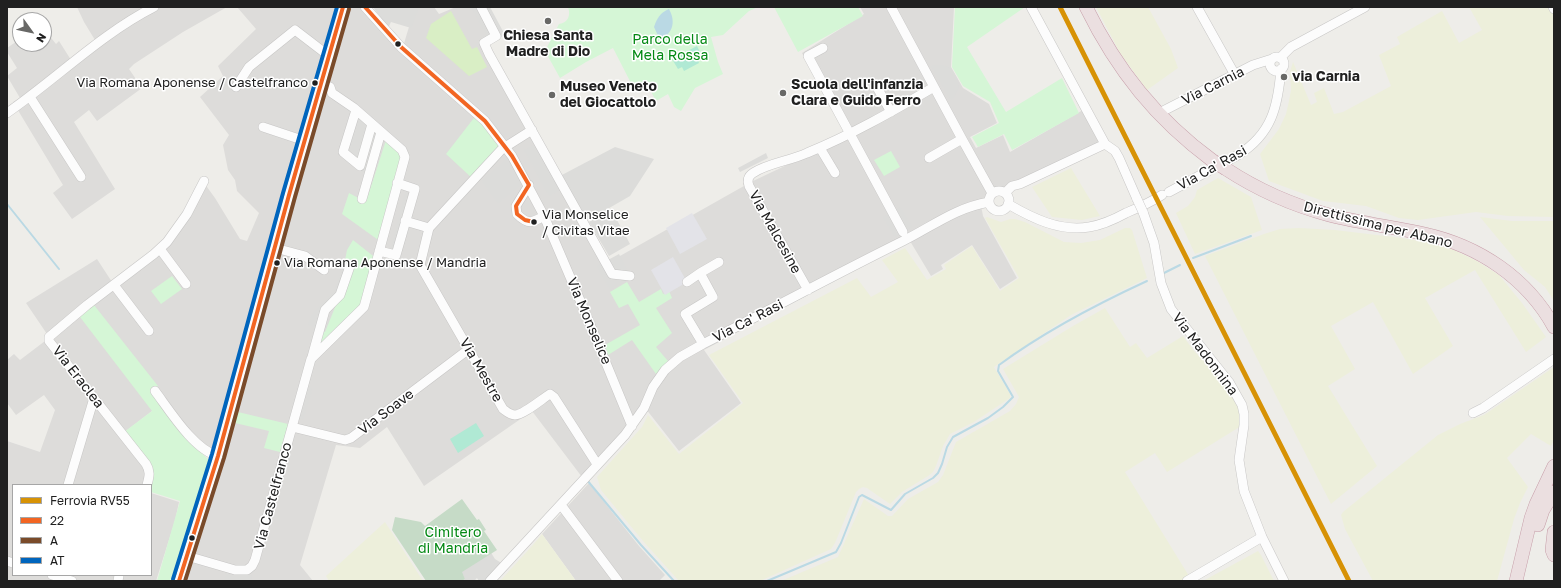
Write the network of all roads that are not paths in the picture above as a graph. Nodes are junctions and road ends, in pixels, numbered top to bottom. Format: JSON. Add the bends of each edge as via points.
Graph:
{"nodes":[{"id":1,"x":154,"y":7,"type":"edge"},
{"id":2,"x":343,"y":7,"type":"edge"},
{"id":3,"x":365,"y":7,"type":"edge"},
{"id":4,"x":481,"y":7,"type":"edge"},
{"id":5,"x":890,"y":7,"type":"edge"},
{"id":6,"x":1031,"y":7,"type":"edge"},
{"id":7,"x":1086,"y":7,"type":"edge"},
{"id":8,"x":1197,"y":7,"type":"edge"},
{"id":9,"x":1365,"y":7,"type":"edge"},
{"id":10,"x":823,"y":48,"type":"dead end"},
{"id":11,"x":330,"y":55,"type":"junction"},
{"id":12,"x":1275,"y":65,"type":"junction"},
{"id":13,"x":1235,"y":75,"type":"junction"},
{"id":14,"x":236,"y":87,"type":"dead end"},
{"id":15,"x":934,"y":87,"type":"junction"},
{"id":16,"x":320,"y":88,"type":"junction"},
{"id":17,"x":878,"y":89,"type":"dead end"},
{"id":18,"x":30,"y":97,"type":"junction"},
{"id":19,"x":356,"y":110,"type":"junction"},
{"id":20,"x":1163,"y":111,"type":"dead end"},
{"id":21,"x":891,"y":112,"type":"junction"},
{"id":22,"x":7,"y":113,"type":"edge"},
{"id":23,"x":372,"y":124,"type":"junction"},
{"id":24,"x":264,"y":127,"type":"dead end"},
{"id":25,"x":532,"y":130,"type":"junction"},
{"id":26,"x":381,"y":132,"type":"junction"},
{"id":27,"x":849,"y":133,"type":"junction"},
{"id":28,"x":962,"y":139,"type":"junction"},
{"id":29,"x":305,"y":141,"type":"junction"},
{"id":30,"x":1105,"y":144,"type":"junction"},
{"id":31,"x":505,"y":146,"type":"junction"},
{"id":32,"x":820,"y":148,"type":"junction"},
{"id":33,"x":929,"y":158,"type":"dead end"},
{"id":34,"x":360,"y":166,"type":"junction"},
{"id":35,"x":369,"y":173,"type":"junction"},
{"id":36,"x":835,"y":173,"type":"dead end"},
{"id":37,"x":81,"y":177,"type":"dead end"},
{"id":38,"x":204,"y":180,"type":"dead end"},
{"id":39,"x":397,"y":183,"type":"junction"},
{"id":40,"x":529,"y":185,"type":"junction"},
{"id":41,"x":992,"y":193,"type":"junction"},
{"id":42,"x":1005,"y":193,"type":"junction"},
{"id":43,"x":362,"y":198,"type":"dead end"},
{"id":44,"x":989,"y":202,"type":"junction"},
{"id":45,"x":1008,"y":204,"type":"junction"},
{"id":46,"x":544,"y":216,"type":"junction"},
{"id":47,"x":406,"y":221,"type":"junction"},
{"id":48,"x":429,"y":228,"type":"junction"},
{"id":49,"x":903,"y":232,"type":"dead end"},
{"id":50,"x":276,"y":248,"type":"junction"},
{"id":51,"x":160,"y":249,"type":"junction"},
{"id":52,"x":379,"y":251,"type":"junction"},
{"id":53,"x":719,"y":262,"type":"dead end"},
{"id":54,"x":350,"y":266,"type":"dead end"},
{"id":55,"x":324,"y":270,"type":"dead end"},
{"id":56,"x":700,"y":273,"type":"junction"},
{"id":57,"x":630,"y":276,"type":"dead end"},
{"id":58,"x":687,"y":282,"type":"dead end"},
{"id":59,"x":186,"y":284,"type":"dead end"},
{"id":60,"x":114,"y":285,"type":"junction"},
{"id":61,"x":808,"y":290,"type":"junction"},
{"id":62,"x":1552,"y":322,"type":"edge"},
{"id":63,"x":149,"y":331,"type":"dead end"},
{"id":64,"x":1554,"y":334,"type":"edge"},
{"id":65,"x":703,"y":344,"type":"junction"},
{"id":66,"x":469,"y":349,"type":"junction"},
{"id":67,"x":311,"y":359,"type":"junction"},
{"id":68,"x":1554,"y":360,"type":"edge"},
{"id":69,"x":155,"y":391,"type":"dead end"},
{"id":70,"x":94,"y":398,"type":"junction"},
{"id":71,"x":1473,"y":413,"type":"dead end"},
{"id":72,"x":632,"y":426,"type":"junction"},
{"id":73,"x":292,"y":427,"type":"junction"},
{"id":74,"x":218,"y":456,"type":"junction"},
{"id":75,"x":597,"y":464,"type":"junction"},
{"id":76,"x":1554,"y":466,"type":"edge"},
{"id":77,"x":68,"y":484,"type":"edge"},
{"id":78,"x":147,"y":484,"type":"edge"},
{"id":79,"x":1554,"y":492,"type":"edge"},
{"id":80,"x":561,"y":505,"type":"junction"},
{"id":81,"x":1554,"y":532,"type":"edge"},
{"id":82,"x":1262,"y":537,"type":"junction"},
{"id":83,"x":1554,"y":555,"type":"edge"},
{"id":84,"x":187,"y":556,"type":"junction"},
{"id":85,"x":55,"y":576,"type":"edge"},
{"id":86,"x":72,"y":581,"type":"edge"},
{"id":87,"x":179,"y":581,"type":"edge"},
{"id":88,"x":490,"y":581,"type":"edge"},
{"id":89,"x":618,"y":581,"type":"edge"},
{"id":90,"x":1187,"y":581,"type":"edge"},
{"id":91,"x":1284,"y":581,"type":"edge"},
{"id":92,"x":1516,"y":581,"type":"edge"},
{"id":93,"x":1521,"y":581,"type":"edge"}],
"edges":[{"from":1,"to":18,"type":"street","via":[[115,30]]},
{"from":2,"to":11,"type":"street"},
{"from":3,"to":31,"type":"street","name":"Via Monselice","via":[[401,48],[485,121]]},
{"from":4,"to":25,"type":"street","via":[[496,36],[484,42]]},
{"from":5,"to":15,"type":"street"},
{"from":6,"to":30,"type":"street","name":"Via Madonnina"},
{"from":7,"to":62,"type":"highway","name":"Direttissima per Abano","bridge":true,"via":[[1108,48],[1142,95],[1171,126],[1239,178],[1275,196],[1312,210],[1426,234],[1466,247],[1492,261],[1515,278]]},
{"from":8,"to":13,"type":"street"},
{"from":9,"to":12,"type":"street","name":"Via Carnia","via":[[1287,50]]},
{"from":10,"to":27,"type":"street","via":[[808,56]]},
{"from":11,"to":14,"type":"street","via":[[295,30],[249,68]]},
{"from":11,"to":16,"type":"street"},
{"from":12,"to":13,"type":"street","name":"Via Carnia","via":[[1252,65]]},
{"from":12,"to":45,"type":"street","name":"Via Ca' Rasi","via":[[1276,106],[1266,130],[1255,143],[1238,155],[1166,194],[1110,221],[1081,228],[1054,225]]},
{"from":13,"to":20,"type":"street","name":"Via Carnia"},
{"from":15,"to":21,"type":"street","name":"Via Malcesine"},
{"from":15,"to":28,"type":"street"},
{"from":16,"to":19,"type":"street","name":"Via Castelfranco","via":[[327,95],[332,93]]},
{"from":16,"to":29,"type":"street"},
{"from":17,"to":21,"type":"street"},
{"from":18,"to":22,"type":"street"},
{"from":18,"to":37,"type":"street"},
{"from":19,"to":23,"type":"street","name":"Via Castelfranco"},
{"from":19,"to":34,"type":"street","via":[[343,152]]},
{"from":21,"to":27,"type":"street","name":"Via Malcesine"},
{"from":23,"to":26,"type":"street","name":"Via Castelfranco"},
{"from":23,"to":34,"type":"street"},
{"from":24,"to":29,"type":"street"},
{"from":25,"to":31,"type":"street","name":"Via Mestre"},
{"from":25,"to":57,"type":"street","via":[[612,274]]},
{"from":26,"to":35,"type":"street"},
{"from":26,"to":39,"type":"street","name":"Via Castelfranco","via":[[402,150],[405,157]]},
{"from":27,"to":32,"type":"street","name":"Via Malcesine"},
{"from":27,"to":49,"type":"street"},
{"from":28,"to":33,"type":"street"},
{"from":28,"to":41,"type":"street"},
{"from":29,"to":50,"type":"street"},
{"from":30,"to":42,"type":"street","via":[[1012,186]]},
{"from":30,"to":82,"type":"street","name":"Via Madonnina","bridge":true,"via":[[1115,151],[1119,158],[1143,212],[1154,243],[1161,283],[1171,310],[1230,382],[1242,405],[1244,426],[1239,460],[1244,491]]},
{"from":31,"to":40,"type":"street","name":"Via Monselice"},
{"from":31,"to":48,"type":"street","name":"Via Mestre"},
{"from":32,"to":36,"type":"street"},
{"from":32,"to":61,"type":"street","name":"Via Malcesine","via":[[761,169],[749,177],[748,183]]},
{"from":34,"to":35,"type":"street"},
{"from":35,"to":43,"type":"street"},
{"from":38,"to":51,"type":"street","name":"Via Eraclea","via":[[187,214]]},
{"from":39,"to":47,"type":"street","via":[[415,189]]},
{"from":39,"to":52,"type":"street","name":"Via Castelfranco"},
{"from":40,"to":46,"type":"street","name":"Via Monselice"},
{"from":40,"to":46,"type":"street","via":[[516,206],[517,214],[530,223]]},
{"from":41,"to":42,"type":"street"},
{"from":41,"to":44,"type":"street"},
{"from":42,"to":45,"type":"street"},
{"from":44,"to":45,"type":"street","via":[[992,208],[998,211]]},
{"from":44,"to":61,"type":"street","name":"Via Ca' Rasi","via":[[962,208]]},
{"from":46,"to":72,"type":"street","name":"Via Monselice"},
{"from":47,"to":48,"type":"street"},
{"from":47,"to":52,"type":"street","via":[[396,255]]},
{"from":48,"to":66,"type":"street","name":"Via Mestre","via":[[420,265]]},
{"from":50,"to":55,"type":"street","via":[[305,256]]},
{"from":50,"to":74,"type":"street"},
{"from":51,"to":59,"type":"street"},
{"from":51,"to":60,"type":"street","name":"Via Eraclea"},
{"from":52,"to":67,"type":"street","name":"Via Castelfranco","via":[[364,307]]},
{"from":53,"to":56,"type":"street"},
{"from":54,"to":67,"type":"street","name":"Via Castelfranco","via":[[340,295],[325,310]]},
{"from":56,"to":58,"type":"street"},
{"from":56,"to":65,"type":"street","via":[[713,296],[685,314]]},
{"from":60,"to":63,"type":"street"},
{"from":60,"to":70,"type":"street","name":"Via Eraclea","via":[[49,337],[49,341]]},
{"from":61,"to":65,"type":"street","name":"Via Ca' Rasi"},
{"from":62,"to":64,"type":"highway","name":"Direttissima per Abano"},
{"from":65,"to":72,"type":"street","name":"Via Ca' Rasi","via":[[680,357],[665,370]]},
{"from":66,"to":73,"type":"street","name":"Via Soave","via":[[351,438],[345,440]]},
{"from":66,"to":75,"type":"street","name":"Via Mestre","via":[[503,410],[516,415],[550,394]]},
{"from":67,"to":73,"type":"street","name":"Via Castelfranco"},
{"from":68,"to":71,"type":"street"},
{"from":69,"to":74,"type":"street","via":[[193,440],[204,451]]},
{"from":70,"to":77,"type":"street"},
{"from":70,"to":78,"type":"street","name":"Via Eraclea","via":[[150,470]]},
{"from":72,"to":75,"type":"street","name":"Via Ca' Rasi"},
{"from":73,"to":84,"type":"street","name":"Via Castelfranco","via":[[252,566],[241,571]]},
{"from":74,"to":84,"type":"street"},
{"from":75,"to":80,"type":"street","name":"Via Ca' Rasi"},
{"from":76,"to":92,"type":"highway","via":[[1531,518]]},
{"from":79,"to":93,"type":"highway","via":[[1538,525]]},
{"from":80,"to":88,"type":"street","name":"Via Ca' Rasi"},
{"from":80,"to":89,"type":"street"},
{"from":81,"to":83,"type":"highway"},
{"from":82,"to":90,"type":"street"},
{"from":82,"to":91,"type":"street","name":"Via Madonnina"},
{"from":84,"to":87,"type":"street"},
{"from":85,"to":86,"type":"street"}]}
